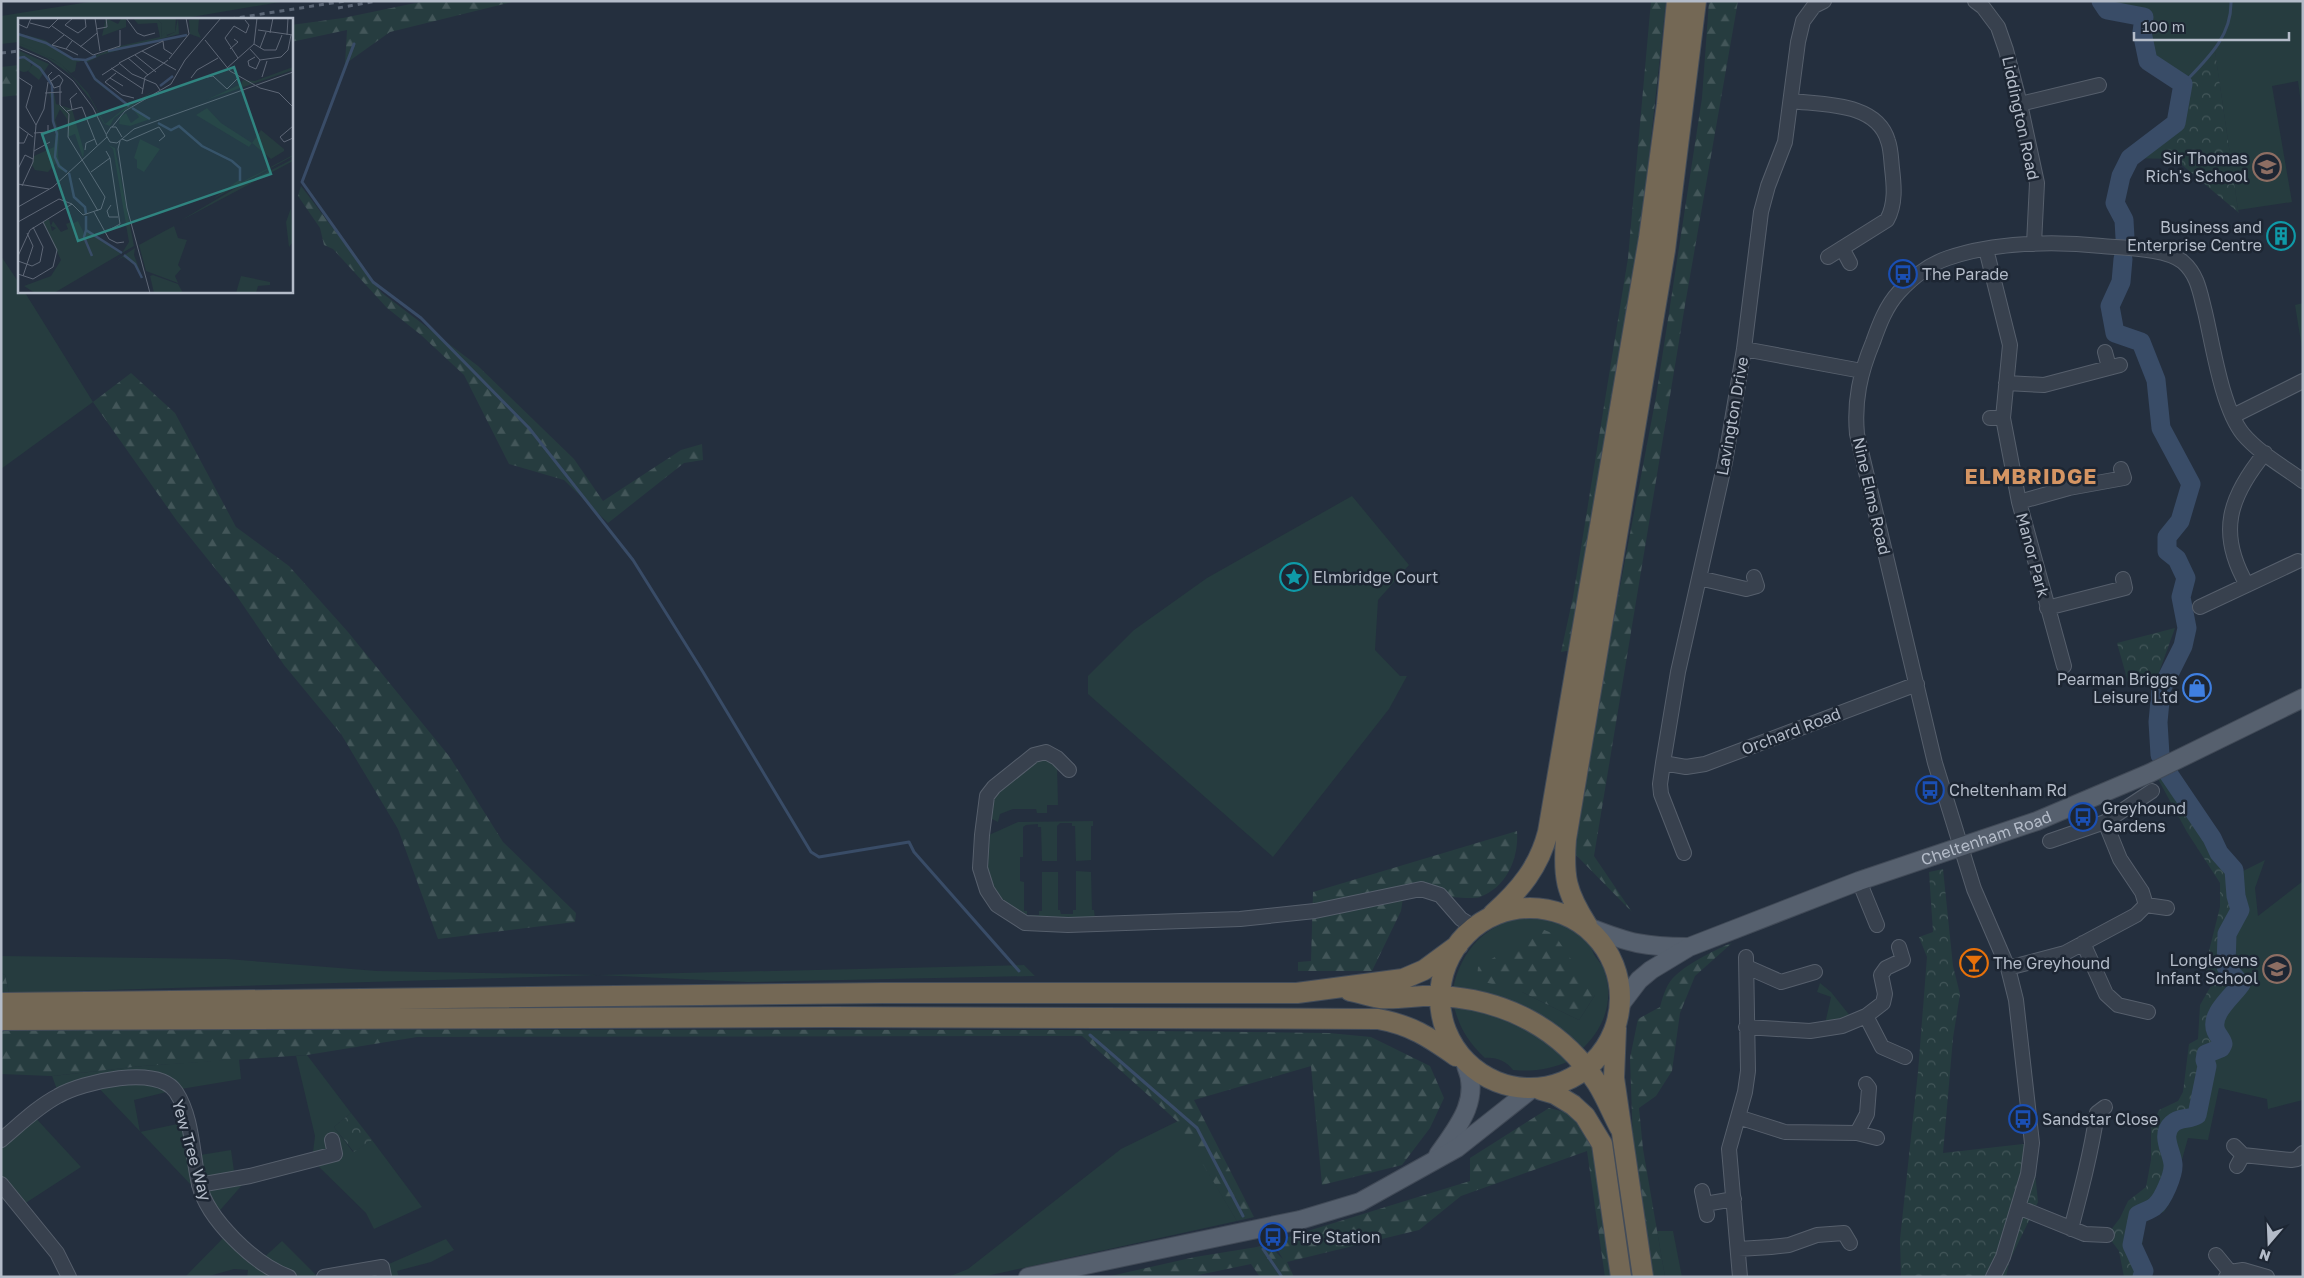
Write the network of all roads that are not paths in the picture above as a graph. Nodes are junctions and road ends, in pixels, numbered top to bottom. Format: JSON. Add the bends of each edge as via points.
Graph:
{"nodes":[{"id":1,"x":1678,"y":1,"type":"edge"},
{"id":2,"x":1696,"y":1,"type":"edge"},
{"id":3,"x":1824,"y":1,"type":"edge"},
{"id":4,"x":1975,"y":1,"type":"edge"},
{"id":5,"x":2099,"y":84,"type":"dead end"},
{"id":6,"x":1791,"y":101,"type":"junction"},
{"id":7,"x":2020,"y":104,"type":"junction"},
{"id":8,"x":1893,"y":192,"type":"junction"},
{"id":9,"x":1879,"y":194,"type":"dead end"},
{"id":10,"x":2034,"y":244,"type":"junction"},
{"id":11,"x":1842,"y":248,"type":"junction"},
{"id":12,"x":1986,"y":249,"type":"junction"},
{"id":13,"x":1828,"y":257,"type":"dead end"},
{"id":14,"x":1850,"y":263,"type":"dead end"},
{"id":15,"x":1744,"y":349,"type":"junction"},
{"id":16,"x":2105,"y":352,"type":"dead end"},
{"id":17,"x":1862,"y":371,"type":"junction"},
{"id":18,"x":2303,"y":381,"type":"edge"},
{"id":19,"x":2006,"y":383,"type":"junction"},
{"id":20,"x":2233,"y":416,"type":"junction"},
{"id":21,"x":2265,"y":453,"type":"junction"},
{"id":22,"x":2124,"y":478,"type":"dead end"},
{"id":23,"x":2303,"y":481,"type":"edge"},
{"id":24,"x":2020,"y":502,"type":"junction"},
{"id":25,"x":2298,"y":561,"type":"dead end"},
{"id":26,"x":1700,"y":578,"type":"junction"},
{"id":27,"x":2247,"y":585,"type":"junction"},
{"id":28,"x":1757,"y":586,"type":"dead end"},
{"id":29,"x":2125,"y":588,"type":"dead end"},
{"id":30,"x":2200,"y":607,"type":"dead end"},
{"id":31,"x":2047,"y":608,"type":"junction"},
{"id":32,"x":2064,"y":666,"type":"dead end"},
{"id":33,"x":1917,"y":684,"type":"junction"},
{"id":34,"x":2303,"y":698,"type":"edge"},
{"id":35,"x":1663,"y":763,"type":"junction"},
{"id":36,"x":1069,"y":770,"type":"dead end"},
{"id":37,"x":2152,"y":791,"type":"dead end"},
{"id":38,"x":2104,"y":822,"type":"junction"},
{"id":39,"x":2057,"y":842,"type":"dead end"},
{"id":40,"x":1961,"y":848,"type":"junction"},
{"id":41,"x":1684,"y":853,"type":"dead end"},
{"id":42,"x":1859,"y":881,"type":"junction"},
{"id":43,"x":2146,"y":905,"type":"junction"},
{"id":44,"x":2167,"y":908,"type":"dead end"},
{"id":45,"x":1493,"y":914,"type":"junction"},
{"id":46,"x":1878,"y":916,"type":"dead end"},
{"id":47,"x":1589,"y":926,"type":"junction"},
{"id":48,"x":1474,"y":927,"type":"junction"},
{"id":49,"x":2083,"y":943,"type":"junction"},
{"id":50,"x":1458,"y":945,"type":"junction"},
{"id":51,"x":1689,"y":946,"type":"junction"},
{"id":52,"x":1899,"y":946,"type":"dead end"},
{"id":53,"x":2008,"y":968,"type":"junction"},
{"id":54,"x":1815,"y":972,"type":"dead end"},
{"id":55,"x":1336,"y":988,"type":"junction"},
{"id":56,"x":1440,"y":995,"type":"junction"},
{"id":57,"x":1,"y":1003,"type":"edge"},
{"id":58,"x":1620,"y":1005,"type":"junction"},
{"id":59,"x":2140,"y":1006,"type":"dead end"},
{"id":60,"x":1866,"y":1016,"type":"junction"},
{"id":61,"x":1,"y":1020,"type":"edge"},
{"id":62,"x":1616,"y":1026,"type":"junction"},
{"id":63,"x":1746,"y":1027,"type":"junction"},
{"id":64,"x":1905,"y":1057,"type":"dead end"},
{"id":65,"x":1461,"y":1061,"type":"junction"},
{"id":66,"x":1584,"y":1066,"type":"junction"},
{"id":67,"x":1866,"y":1084,"type":"dead end"},
{"id":68,"x":1535,"y":1091,"type":"junction"},
{"id":69,"x":2097,"y":1110,"type":"dead end"},
{"id":70,"x":1738,"y":1117,"type":"junction"},
{"id":71,"x":1620,"y":1128,"type":"junction"},
{"id":72,"x":1858,"y":1133,"type":"junction"},
{"id":73,"x":1877,"y":1138,"type":"dead end"},
{"id":74,"x":1,"y":1140,"type":"edge"},
{"id":75,"x":332,"y":1140,"type":"dead end"},
{"id":76,"x":2303,"y":1154,"type":"edge"},
{"id":77,"x":2238,"y":1156,"type":"dead end"},
{"id":78,"x":1437,"y":1158,"type":"junction"},
{"id":79,"x":1,"y":1184,"type":"edge"},
{"id":80,"x":199,"y":1185,"type":"junction"},
{"id":81,"x":1734,"y":1199,"type":"junction"},
{"id":82,"x":1705,"y":1203,"type":"dead end"},
{"id":83,"x":2018,"y":1207,"type":"junction"},
{"id":84,"x":2072,"y":1229,"type":"junction"},
{"id":85,"x":1849,"y":1234,"type":"dead end"},
{"id":86,"x":2100,"y":1238,"type":"dead end"},
{"id":87,"x":1738,"y":1249,"type":"junction"},
{"id":88,"x":2216,"y":1255,"type":"dead end"},
{"id":89,"x":2228,"y":1274,"type":"edge"},
{"id":90,"x":69,"y":1277,"type":"edge"},
{"id":91,"x":289,"y":1277,"type":"edge"},
{"id":92,"x":324,"y":1277,"type":"edge"},
{"id":93,"x":384,"y":1277,"type":"edge"},
{"id":94,"x":1028,"y":1277,"type":"edge"},
{"id":95,"x":1621,"y":1277,"type":"edge"},
{"id":96,"x":1643,"y":1277,"type":"edge"},
{"id":97,"x":1740,"y":1277,"type":"edge"},
{"id":98,"x":1993,"y":1277,"type":"edge"},
{"id":99,"x":2266,"y":1277,"type":"edge"}],
"edges":[{"from":1,"to":45,"type":"highway","via":[[1647,248],[1548,832],[1532,873],[1515,895]]},
{"from":2,"to":47,"type":"highway","via":[[1665,250],[1566,839],[1566,886]]},
{"from":3,"to":6,"type":"street","name":"Lavington Drive","via":[[1814,6],[1804,21],[1798,42]]},
{"from":4,"to":7,"type":"street","name":"Liddington Road","via":[[1998,27]]},
{"from":5,"to":7,"type":"street"},
{"from":6,"to":8,"type":"street","via":[[1845,107],[1876,122],[1888,140]]},
{"from":6,"to":15,"type":"street","name":"Lavington Drive","via":[[1785,142],[1761,212]]},
{"from":7,"to":10,"type":"street","name":"Liddington Road","via":[[2036,183]]},
{"from":8,"to":9,"type":"street"},
{"from":8,"to":11,"type":"street","via":[[1894,203],[1887,220]]},
{"from":10,"to":12,"type":"street","name":"Nine Elms Road"},
{"from":10,"to":20,"type":"street","name":"Nine Elms Road","via":[[2067,243],[2161,252],[2182,261],[2197,279],[2222,384]]},
{"from":11,"to":13,"type":"street"},
{"from":11,"to":14,"type":"street"},
{"from":12,"to":17,"type":"street","name":"Nine Elms Road","via":[[1938,262],[1921,272],[1898,293],[1883,317]]},
{"from":12,"to":19,"type":"street","name":"Manor Park","via":[[2010,339]]},
{"from":15,"to":17,"type":"street"},
{"from":15,"to":26,"type":"street","name":"Lavington Drive","via":[[1725,462]]},
{"from":16,"to":19,"type":"street","via":[[2114,366],[2044,385]]},
{"from":17,"to":33,"type":"street","name":"Nine Elms Road","via":[[1855,410],[1857,434]]},
{"from":18,"to":20,"type":"street"},
{"from":19,"to":24,"type":"street","name":"Manor Park","via":[[1996,418]]},
{"from":20,"to":21,"type":"street","name":"Nine Elms Road","via":[[2244,434]]},
{"from":21,"to":23,"type":"street","name":"Nine Elms Road"},
{"from":21,"to":27,"type":"street","via":[[2246,477],[2232,513],[2231,550]]},
{"from":22,"to":24,"type":"street","name":"Manor Park","via":[[2069,488]]},
{"from":24,"to":31,"type":"street","name":"Manor Park"},
{"from":25,"to":27,"type":"street"},
{"from":26,"to":28,"type":"street","via":[[1746,589]]},
{"from":26,"to":35,"type":"street","name":"Lavington Drive","via":[[1678,672]]},
{"from":27,"to":30,"type":"street"},
{"from":29,"to":31,"type":"street","name":"Manor Park"},
{"from":31,"to":32,"type":"street","name":"Manor Park"},
{"from":33,"to":35,"type":"street","name":"Orchard Road","via":[[1705,764],[1686,767]]},
{"from":33,"to":40,"type":"street","name":"Nine Elms Road"},
{"from":34,"to":40,"type":"main road","name":"Cheltenham Road","via":[[2150,773],[2037,821]]},
{"from":35,"to":41,"type":"street","name":"Lavington Drive","via":[[1661,794],[1673,840]]},
{"from":36,"to":48,"type":"street","via":[[1046,752],[1034,755],[987,796],[980,868],[987,890],[998,905],[1024,923],[1068,925],[1240,919],[1315,911],[1421,889],[1440,895],[1461,919]]},
{"from":37,"to":38,"type":"street"},
{"from":38,"to":39,"type":"street"},
{"from":38,"to":43,"type":"street"},
{"from":40,"to":42,"type":"main road","name":"Cheltenham Road"},
{"from":40,"to":53,"type":"street","via":[[1981,908]]},
{"from":42,"to":46,"type":"street"},
{"from":42,"to":51,"type":"main road","name":"Cheltenham Road"},
{"from":43,"to":44,"type":"street"},
{"from":43,"to":49,"type":"street","via":[[2136,916]]},
{"from":45,"to":47,"type":"highway","via":[[1517,908],[1542,907],[1573,916]]},
{"from":45,"to":48,"type":"highway"},
{"from":47,"to":51,"type":"main road","name":"Cheltenham Road","via":[[1628,943]]},
{"from":47,"to":58,"type":"highway","via":[[1610,957],[1619,982]]},
{"from":48,"to":50,"type":"highway"},
{"from":49,"to":53,"type":"street","via":[[2065,953]]},
{"from":49,"to":59,"type":"street","via":[[2106,994],[2118,1005]]},
{"from":50,"to":55,"type":"highway","via":[[1424,970],[1403,979]]},
{"from":50,"to":56,"type":"highway","via":[[1443,978]]},
{"from":51,"to":58,"type":"main road","name":"Cheltenham Road","via":[[1639,980]]},
{"from":52,"to":60,"type":"street","via":[[1903,960],[1886,968],[1881,975],[1885,994],[1883,1003]]},
{"from":53,"to":83,"type":"street","via":[[2016,1000],[2032,1143],[2028,1174]]},
{"from":54,"to":63,"type":"street","via":[[1782,982],[1747,962]]},
{"from":55,"to":56,"type":"highway","via":[[1381,998]]},
{"from":55,"to":57,"type":"highway","via":[[1257,994],[883,992]]},
{"from":56,"to":65,"type":"highway","via":[[1442,1019]]},
{"from":56,"to":66,"type":"highway","via":[[1500,1006],[1533,1021],[1559,1039]]},
{"from":58,"to":62,"type":"highway"},
{"from":60,"to":63,"type":"street","via":[[1829,1030]]},
{"from":60,"to":64,"type":"street","via":[[1882,1047]]},
{"from":61,"to":65,"type":"highway","via":[[1378,1019],[1419,1031]]},
{"from":62,"to":66,"type":"highway","via":[[1602,1049]]},
{"from":62,"to":71,"type":"highway","via":[[1614,1078]]},
{"from":63,"to":70,"type":"street","via":[[1748,1071]]},
{"from":65,"to":68,"type":"highway","via":[[1480,1076],[1499,1084]]},
{"from":65,"to":78,"type":"main road","via":[[1471,1078],[1469,1106]]},
{"from":66,"to":68,"type":"highway"},
{"from":66,"to":71,"type":"highway","via":[[1598,1084]]},
{"from":67,"to":72,"type":"street","via":[[1869,1088],[1867,1114]]},
{"from":68,"to":78,"type":"main road","via":[[1457,1148]]},
{"from":68,"to":95,"type":"highway","via":[[1555,1094],[1573,1105],[1602,1144]]},
{"from":69,"to":84,"type":"street","via":[[2091,1153]]},
{"from":70,"to":72,"type":"street","via":[[1785,1132]]},
{"from":70,"to":81,"type":"street","via":[[1728,1149]]},
{"from":71,"to":96,"type":"highway"},
{"from":72,"to":73,"type":"street"},
{"from":74,"to":80,"type":"street","name":"Yew Tree Way","via":[[59,1095],[94,1083],[140,1076],[157,1078],[175,1090],[183,1104]]},
{"from":75,"to":80,"type":"street","via":[[335,1154],[250,1176]]},
{"from":76,"to":77,"type":"street","via":[[2291,1160]]},
{"from":78,"to":94,"type":"main road","via":[[1377,1194],[1324,1214]]},
{"from":79,"to":90,"type":"street","via":[[57,1253]]},
{"from":80,"to":91,"type":"street","name":"Yew Tree Way","via":[[205,1202],[229,1232],[260,1261]]},
{"from":81,"to":82,"type":"street"},
{"from":81,"to":87,"type":"street"},
{"from":83,"to":84,"type":"street"},
{"from":83,"to":98,"type":"street","via":[[2003,1257]]},
{"from":84,"to":86,"type":"street"},
{"from":85,"to":87,"type":"street","via":[[1816,1235],[1771,1248]]},
{"from":87,"to":97,"type":"street"},
{"from":88,"to":89,"type":"street"},
{"from":89,"to":99,"type":"street","via":[[2243,1270]]},
{"from":92,"to":93,"type":"street","via":[[382,1267]]}]}
